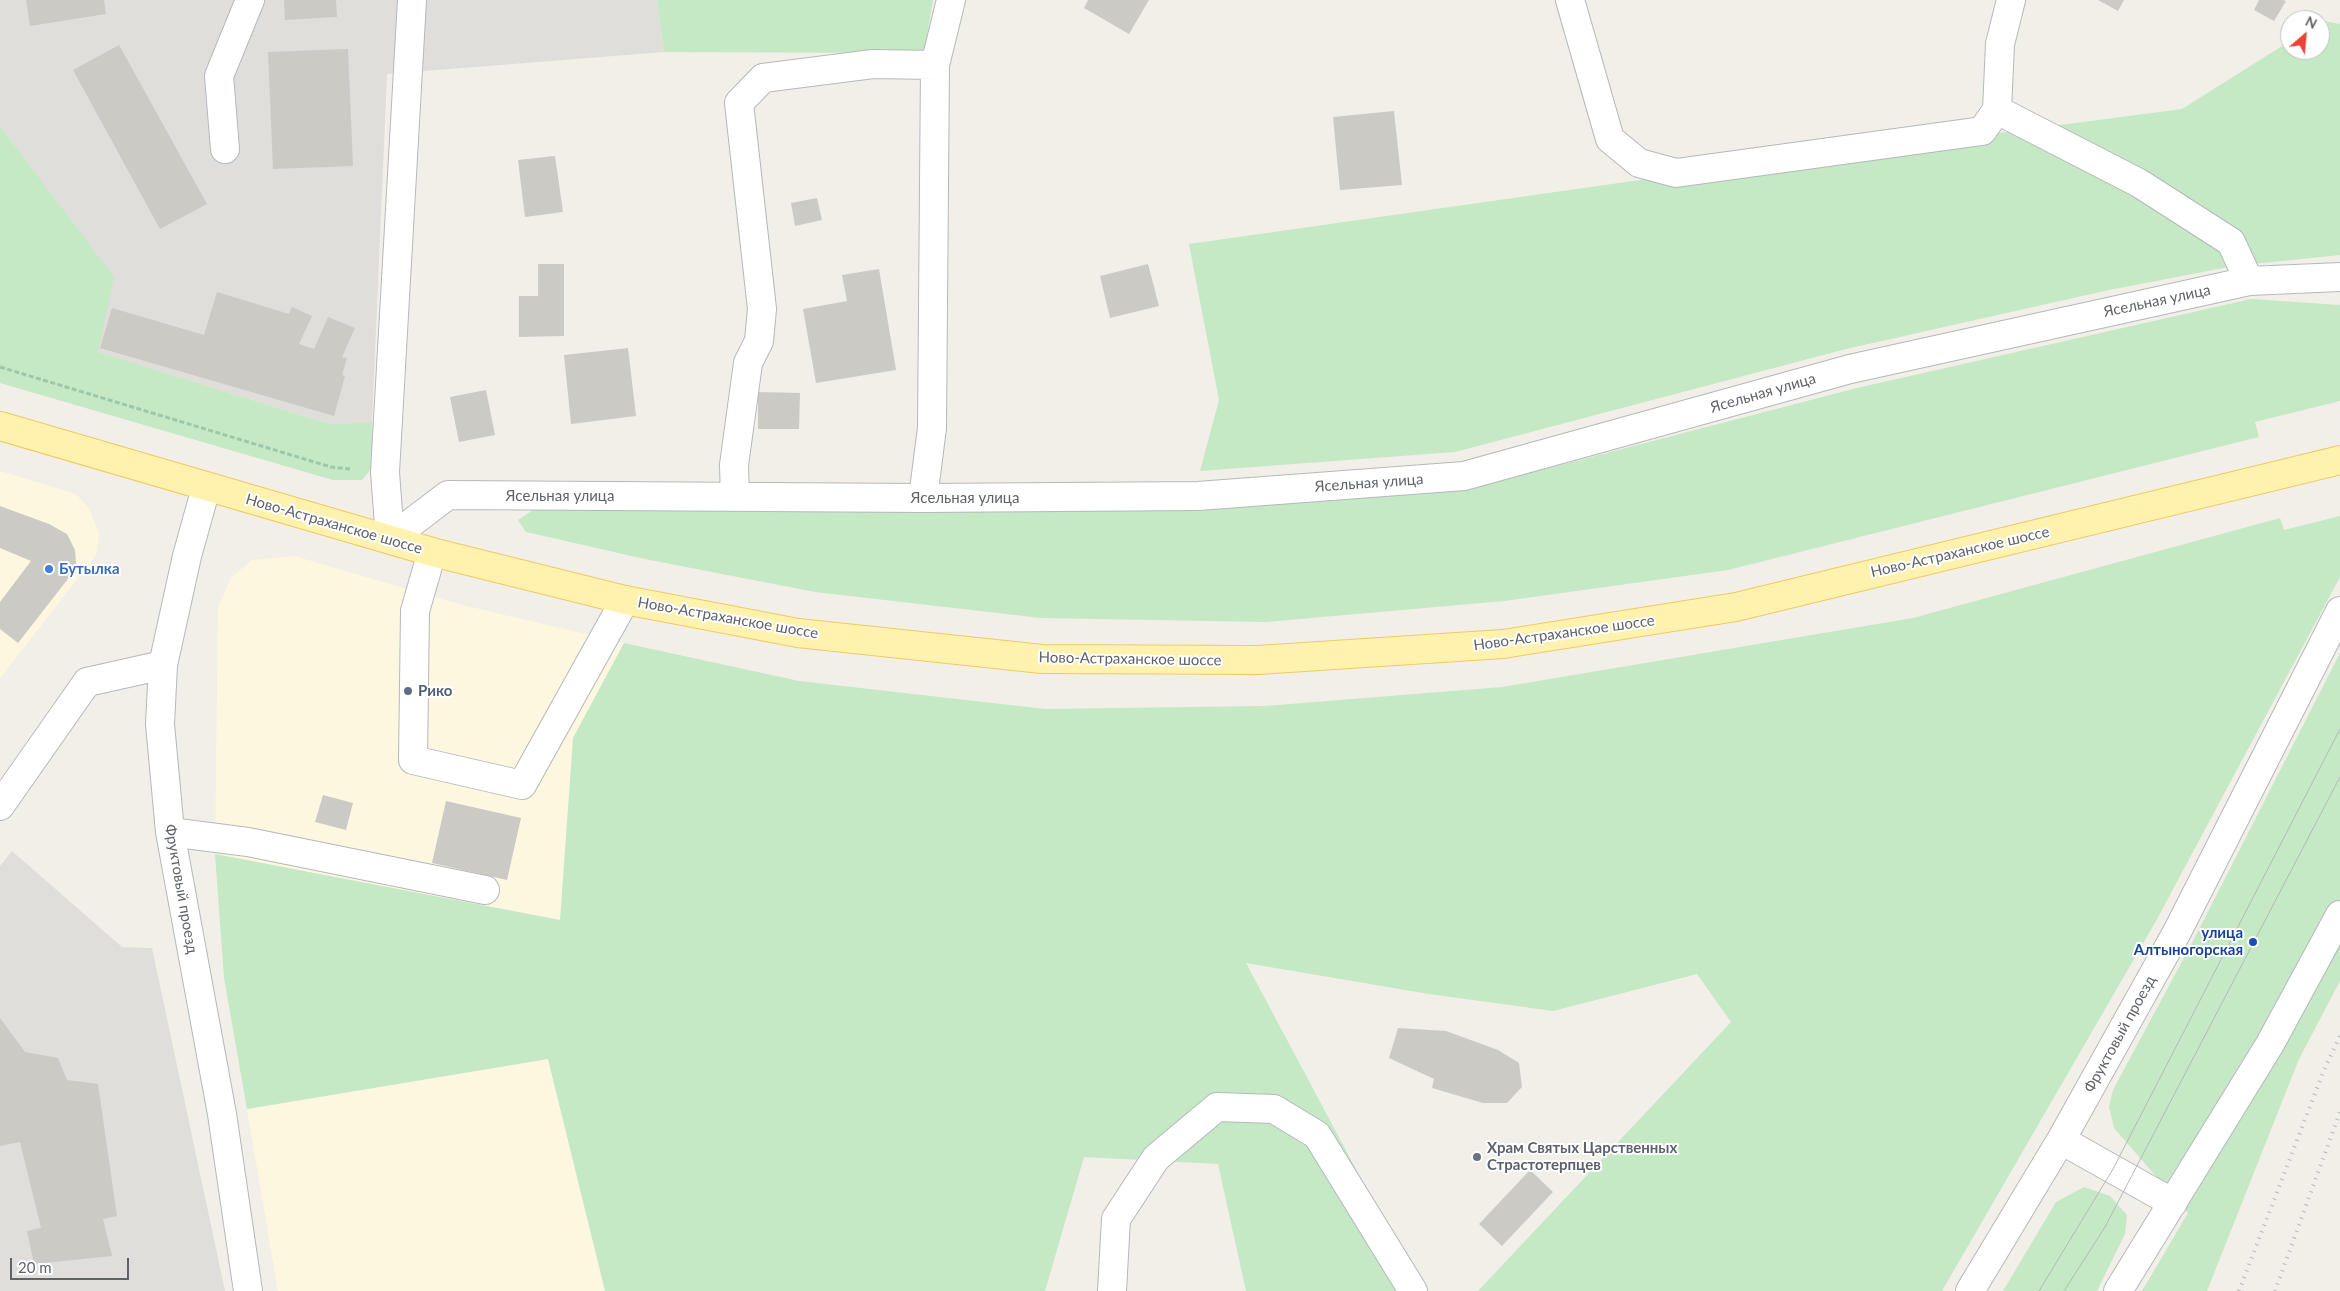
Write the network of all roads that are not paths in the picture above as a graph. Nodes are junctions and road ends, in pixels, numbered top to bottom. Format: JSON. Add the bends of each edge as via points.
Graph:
{"nodes":[{"id":1,"x":250,"y":0,"type":"edge"},
{"id":2,"x":412,"y":0,"type":"edge"},
{"id":3,"x":950,"y":0,"type":"edge"},
{"id":4,"x":1570,"y":0,"type":"edge"},
{"id":5,"x":2011,"y":0,"type":"edge"},
{"id":6,"x":935,"y":65,"type":"junction"},
{"id":7,"x":1997,"y":110,"type":"junction"},
{"id":8,"x":225,"y":149,"type":"dead end"},
{"id":9,"x":2340,"y":277,"type":"edge"},
{"id":10,"x":2249,"y":281,"type":"junction"},
{"id":11,"x":0,"y":426,"type":"edge"},
{"id":12,"x":2340,"y":460,"type":"edge"},
{"id":13,"x":206,"y":488,"type":"junction"},
{"id":14,"x":735,"y":498,"type":"junction"},
{"id":15,"x":923,"y":498,"type":"junction"},
{"id":16,"x":390,"y":539,"type":"junction"},
{"id":17,"x":432,"y":552,"type":"junction"},
{"id":18,"x":625,"y":600,"type":"junction"},
{"id":19,"x":2340,"y":611,"type":"edge"},
{"id":20,"x":163,"y":665,"type":"junction"},
{"id":21,"x":0,"y":806,"type":"edge"},
{"id":22,"x":170,"y":832,"type":"junction"},
{"id":23,"x":485,"y":890,"type":"dead end"},
{"id":24,"x":2340,"y":914,"type":"edge"},
{"id":25,"x":2061,"y":1140,"type":"junction"},
{"id":26,"x":2173,"y":1203,"type":"junction"},
{"id":27,"x":248,"y":1291,"type":"edge"},
{"id":28,"x":1112,"y":1291,"type":"edge"},
{"id":29,"x":1413,"y":1291,"type":"edge"},
{"id":30,"x":1970,"y":1291,"type":"edge"},
{"id":31,"x":2118,"y":1291,"type":"edge"}],
"edges":[{"from":1,"to":8,"type":"street","via":[[220,76]]},
{"from":2,"to":16,"type":"street","via":[[385,472]]},
{"from":3,"to":6,"type":"street"},
{"from":4,"to":7,"type":"street","via":[[1610,139],[1639,163],[1676,173],[1982,131]]},
{"from":5,"to":7,"type":"street","via":[[2000,44]]},
{"from":6,"to":14,"type":"street","via":[[873,64],[763,78],[740,103],[762,309],[759,341],[748,363],[734,465]]},
{"from":6,"to":15,"type":"street","via":[[932,428]]},
{"from":7,"to":10,"type":"street","via":[[2138,183],[2231,242]]},
{"from":9,"to":10,"type":"street","name":"Ясельная улица"},
{"from":10,"to":15,"type":"street","name":"Ясельная улица","via":[[1850,368],[1464,476],[1198,496]]},
{"from":11,"to":13,"type":"main road","name":"Ново-Астраханское шоссе"},
{"from":12,"to":18,"type":"main road","name":"Ново-Астраханское шоссе","via":[[1736,607],[1503,644],[1258,660],[1042,659],[798,633]]},
{"from":13,"to":16,"type":"main road","name":"Ново-Астраханское шоссе"},
{"from":13,"to":20,"type":"street","name":"Фруктовый проезд"},
{"from":14,"to":15,"type":"street","name":"Ясельная улица"},
{"from":14,"to":16,"type":"street","name":"Ясельная улица","via":[[448,495]]},
{"from":16,"to":17,"type":"main road","name":"Ново-Астраханское шоссе"},
{"from":17,"to":18,"type":"main road","name":"Ново-Астраханское шоссе"},
{"from":17,"to":18,"type":"street","via":[[415,611],[413,760],[522,785]]},
{"from":19,"to":25,"type":"street","name":"Фруктовый проезд","via":[[2176,932]]},
{"from":20,"to":21,"type":"street","via":[[87,682]]},
{"from":20,"to":22,"type":"street","name":"Фруктовый проезд","via":[[160,724]]},
{"from":22,"to":23,"type":"street","via":[[248,842]]},
{"from":22,"to":27,"type":"street","name":"Фруктовый проезд","via":[[222,1114]]},
{"from":24,"to":26,"type":"street","via":[[2270,1044]]},
{"from":25,"to":26,"type":"street"},
{"from":25,"to":30,"type":"street","name":"Фруктовый проезд"},
{"from":26,"to":31,"type":"street"},
{"from":28,"to":29,"type":"street","via":[[1116,1219],[1156,1158],[1217,1107],[1274,1109],[1317,1135]]}]}
